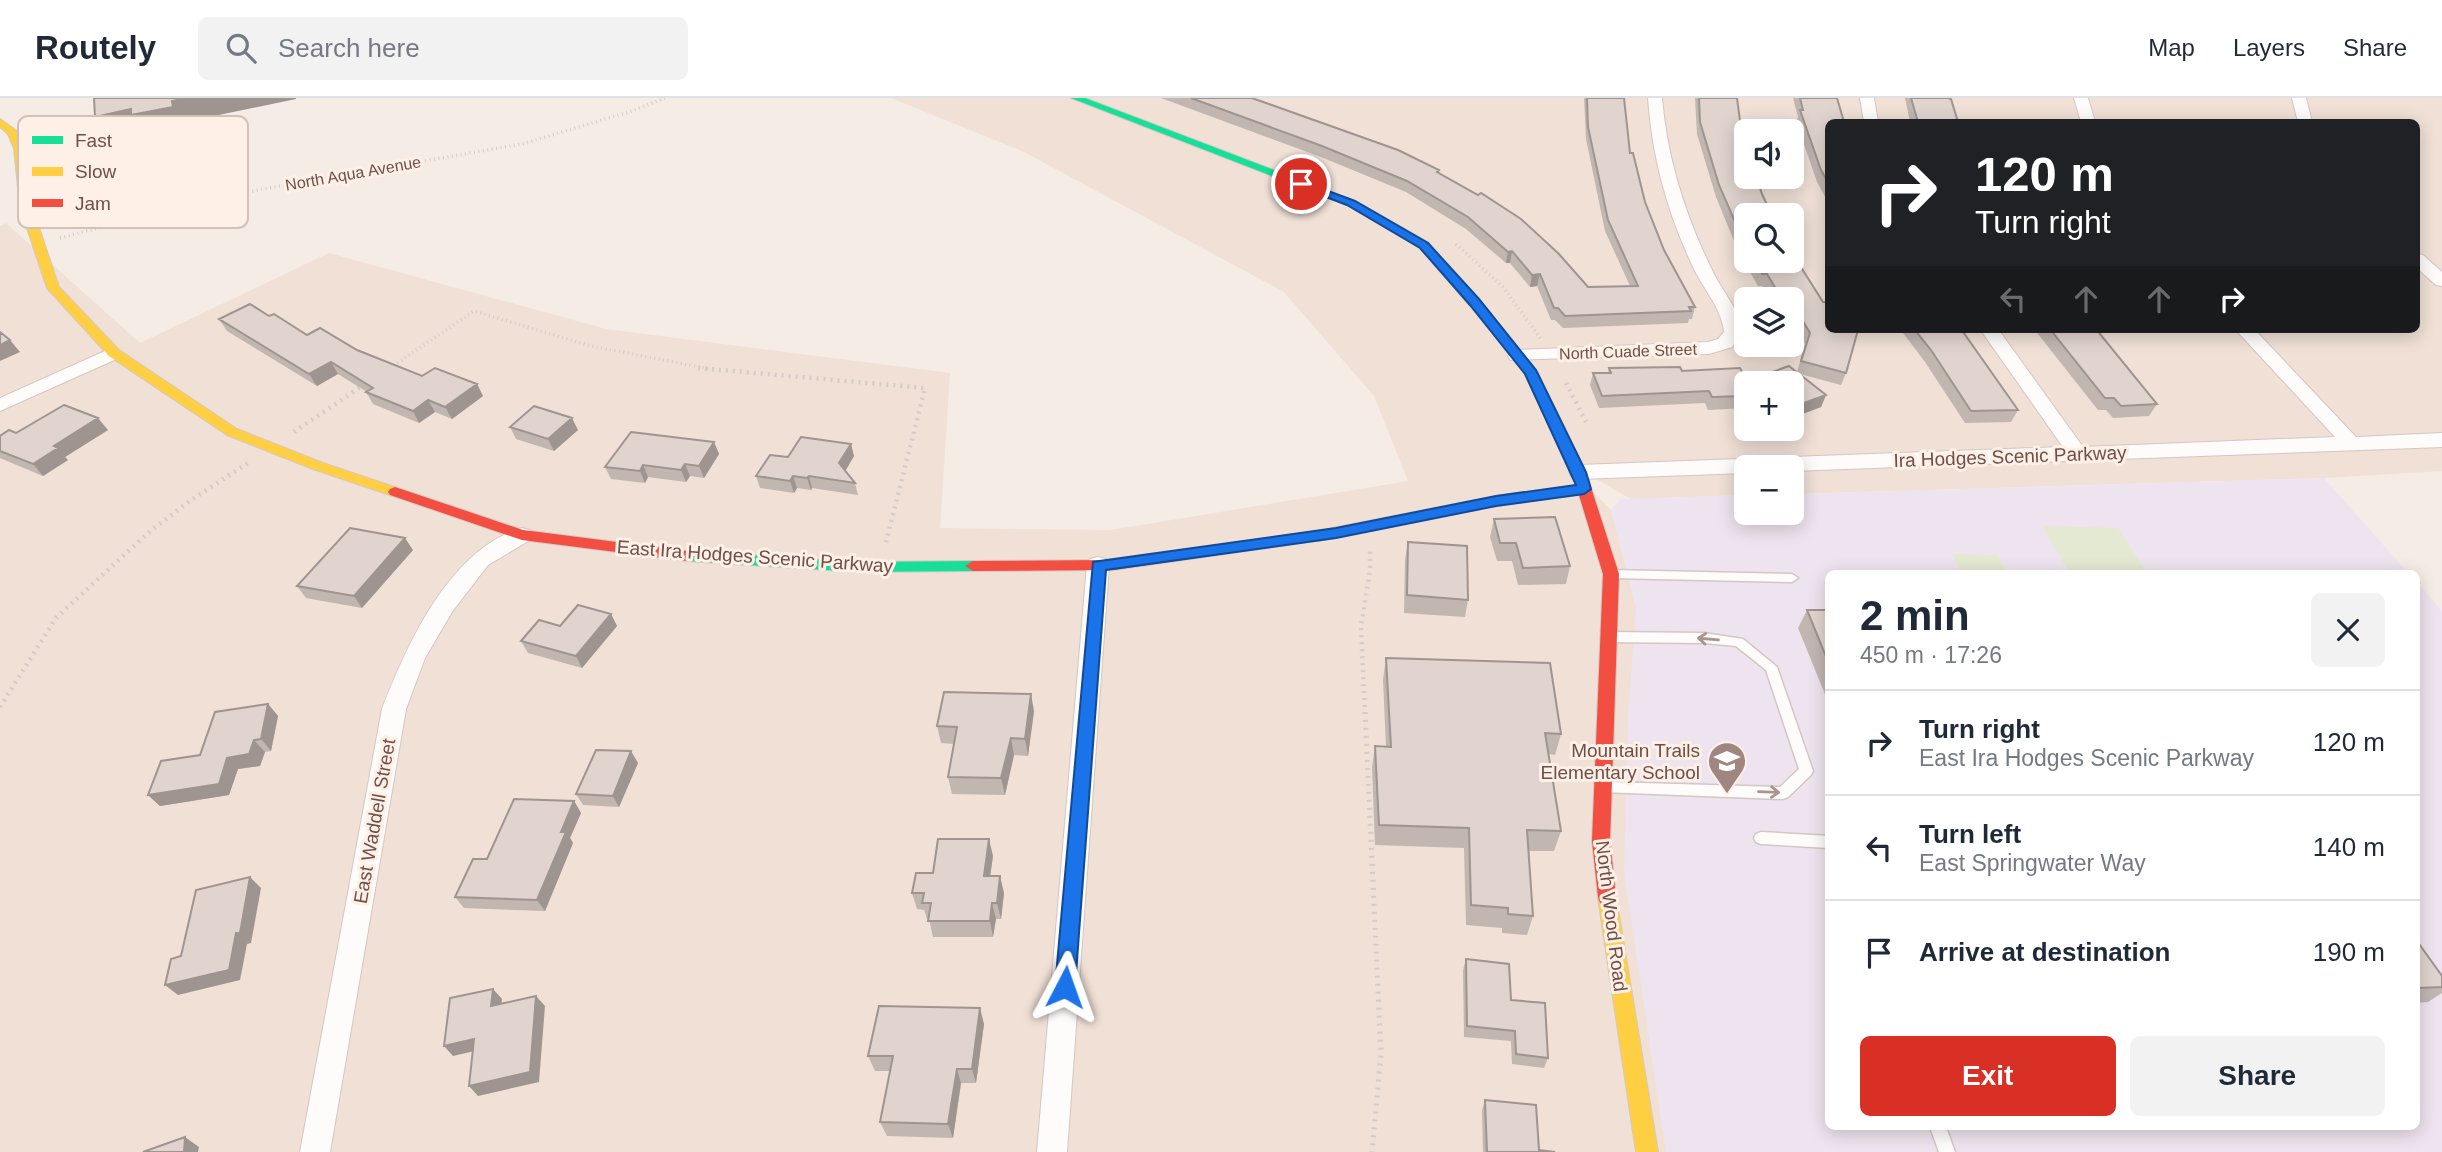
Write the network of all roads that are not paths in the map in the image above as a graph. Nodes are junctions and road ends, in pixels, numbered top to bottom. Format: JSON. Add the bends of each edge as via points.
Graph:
{"nodes":[{"id":1,"x":1076,"y":98,"type":"edge"},
{"id":2,"x":1655,"y":98,"type":"edge"},
{"id":3,"x":1867,"y":98,"type":"edge"},
{"id":4,"x":2081,"y":98,"type":"edge"},
{"id":5,"x":2299,"y":98,"type":"edge"},
{"id":6,"x":1870,"y":119,"type":"edge"},
{"id":7,"x":2087,"y":119,"type":"edge"},
{"id":8,"x":2304,"y":119,"type":"edge"},
{"id":9,"x":0,"y":122,"type":"edge"},
{"id":10,"x":18,"y":146,"type":"edge"},
{"id":11,"x":33,"y":228,"type":"edge"},
{"id":12,"x":2420,"y":262,"type":"edge"},
{"id":13,"x":2442,"y":281,"type":"edge"},
{"id":14,"x":1992,"y":333,"type":"edge"},
{"id":15,"x":2248,"y":333,"type":"edge"},
{"id":16,"x":114,"y":353,"type":"junction"},
{"id":17,"x":1517,"y":356,"type":"junction"},
{"id":18,"x":0,"y":405,"type":"edge"},
{"id":19,"x":2442,"y":440,"type":"edge"},
{"id":20,"x":2351,"y":444,"type":"junction"},
{"id":21,"x":2078,"y":454,"type":"junction"},
{"id":22,"x":1581,"y":481,"type":"junction"},
{"id":23,"x":522,"y":535,"type":"junction"},
{"id":24,"x":1098,"y":565,"type":"junction"},
{"id":25,"x":1611,"y":574,"type":"junction"},
{"id":26,"x":1792,"y":578,"type":"dead end"},
{"id":27,"x":1608,"y":637,"type":"junction"},
{"id":28,"x":1603,"y":788,"type":"junction"},
{"id":29,"x":1761,"y":838,"type":"dead end"},
{"id":30,"x":1825,"y":842,"type":"edge"},
{"id":31,"x":1939,"y":1130,"type":"edge"},
{"id":32,"x":314,"y":1152,"type":"edge"},
{"id":33,"x":1052,"y":1152,"type":"edge"},
{"id":34,"x":1647,"y":1152,"type":"edge"},
{"id":35,"x":1947,"y":1152,"type":"edge"}],
"edges":[{"from":1,"to":17,"type":"street","name":"North Wood Road","via":[[1351,203],[1403,233],[1424,246]]},
{"from":2,"to":17,"type":"street","name":"North Cuade Street","via":[[1658,138],[1671,191],[1698,258],[1732,321],[1733,333],[1725,343],[1709,348]]},
{"from":3,"to":6,"type":"street"},
{"from":4,"to":7,"type":"street"},
{"from":5,"to":8,"type":"street"},
{"from":9,"to":10,"type":"street","name":"East Ira Hodges Scenic Parkway","via":[[13,133]]},
{"from":11,"to":16,"type":"street","name":"East Ira Hodges Scenic Parkway","via":[[53,289]]},
{"from":12,"to":13,"type":"street"},
{"from":14,"to":21,"type":"street"},
{"from":15,"to":20,"type":"street"},
{"from":16,"to":18,"type":"street"},
{"from":16,"to":23,"type":"street","name":"East Ira Hodges Scenic Parkway","via":[[232,432]]},
{"from":17,"to":22,"type":"street","name":"North Wood Road","via":[[1531,373]]},
{"from":19,"to":20,"type":"street","name":"Ira Hodges Scenic Parkway"},
{"from":20,"to":21,"type":"street","name":"Ira Hodges Scenic Parkway"},
{"from":21,"to":22,"type":"street","name":"Ira Hodges Scenic Parkway"},
{"from":22,"to":24,"type":"street","name":"East Ira Hodges Scenic Parkway","via":[[1336,533]]},
{"from":22,"to":25,"type":"street","name":"North Wood Road"},
{"from":23,"to":24,"type":"street","name":"East Ira Hodges Scenic Parkway","via":[[677,555],[858,567]]},
{"from":23,"to":32,"type":"street","name":"East Waddell Street","via":[[480,560],[444,606],[414,657],[394,709]]},
{"from":24,"to":33,"type":"street"},
{"from":25,"to":26,"type":"lane"},
{"from":25,"to":27,"type":"street","name":"North Wood Road"},
{"from":27,"to":28,"type":"street","name":"North Wood Road"},
{"from":28,"to":27,"type":"lane","one_way":true,"via":[[1783,793],[1806,771],[1772,667],[1739,642]]},
{"from":28,"to":34,"type":"street","name":"North Wood Road","via":[[1601,841],[1608,903]]},
{"from":29,"to":30,"type":"lane"},
{"from":31,"to":35,"type":"lane"}]}
